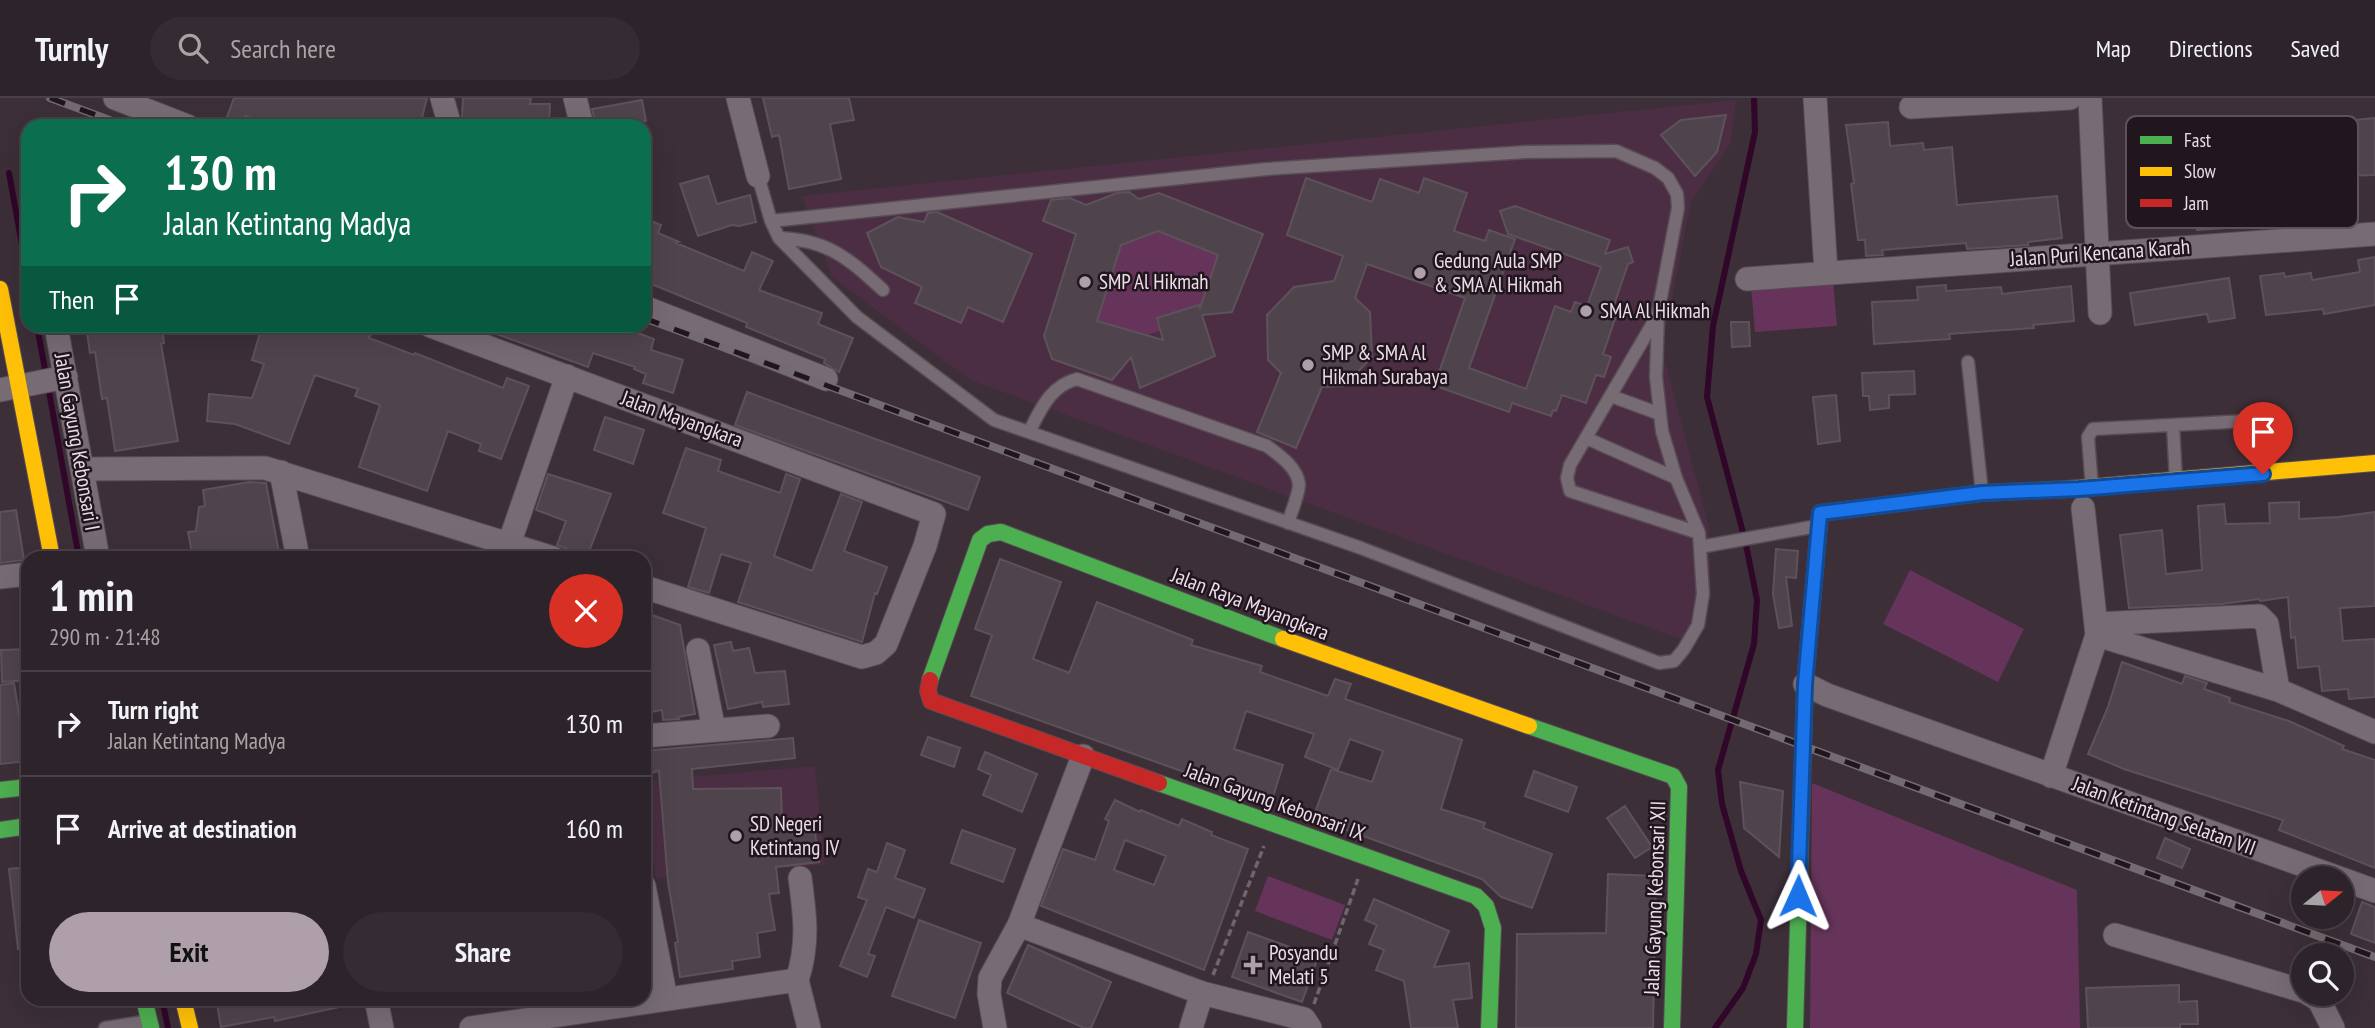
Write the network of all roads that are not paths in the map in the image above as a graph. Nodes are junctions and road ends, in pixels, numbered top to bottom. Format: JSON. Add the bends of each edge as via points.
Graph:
{"nodes":[{"id":1,"x":115,"y":98,"type":"edge"},
{"id":2,"x":442,"y":98,"type":"edge"},
{"id":3,"x":575,"y":98,"type":"edge"},
{"id":4,"x":738,"y":98,"type":"edge"},
{"id":5,"x":1815,"y":98,"type":"edge"},
{"id":6,"x":2070,"y":98,"type":"edge"},
{"id":7,"x":2090,"y":98,"type":"edge"},
{"id":8,"x":1911,"y":107,"type":"dead end"},
{"id":9,"x":169,"y":119,"type":"edge"},
{"id":10,"x":448,"y":119,"type":"edge"},
{"id":11,"x":580,"y":119,"type":"edge"},
{"id":12,"x":758,"y":176,"type":"joint"},
{"id":13,"x":771,"y":221,"type":"junction"},
{"id":14,"x":2375,"y":234,"type":"edge"},
{"id":15,"x":779,"y":238,"type":"junction"},
{"id":16,"x":2096,"y":253,"type":"junction"},
{"id":17,"x":1826,"y":272,"type":"junction"},
{"id":18,"x":1747,"y":279,"type":"dead end"},
{"id":19,"x":0,"y":289,"type":"edge"},
{"id":20,"x":883,"y":290,"type":"dead end"},
{"id":21,"x":651,"y":310,"type":"edge"},
{"id":22,"x":1658,"y":313,"type":"junction"},
{"id":23,"x":2100,"y":313,"type":"dead end"},
{"id":24,"x":54,"y":333,"type":"edge"},
{"id":25,"x":450,"y":333,"type":"edge"},
{"id":26,"x":1968,"y":362,"type":"dead end"},
{"id":27,"x":566,"y":376,"type":"junction"},
{"id":28,"x":826,"y":379,"type":"dead end"},
{"id":29,"x":36,"y":383,"type":"edge"},
{"id":30,"x":1611,"y":396,"type":"junction"},
{"id":31,"x":1660,"y":414,"type":"junction"},
{"id":32,"x":2173,"y":425,"type":"junction"},
{"id":33,"x":1029,"y":432,"type":"junction"},
{"id":34,"x":1587,"y":438,"type":"junction"},
{"id":35,"x":2375,"y":463,"type":"edge"},
{"id":36,"x":83,"y":469,"type":"junction"},
{"id":37,"x":281,"y":471,"type":"junction"},
{"id":38,"x":2263,"y":474,"type":"junction"},
{"id":39,"x":1676,"y":478,"type":"junction"},
{"id":40,"x":2176,"y":481,"type":"junction"},
{"id":41,"x":1982,"y":493,"type":"junction"},
{"id":42,"x":2087,"y":498,"type":"junction"},
{"id":43,"x":1819,"y":519,"type":"junction"},
{"id":44,"x":1288,"y":523,"type":"junction"},
{"id":45,"x":1699,"y":533,"type":"junction"},
{"id":46,"x":509,"y":544,"type":"junction"},
{"id":47,"x":1700,"y":547,"type":"junction"},
{"id":48,"x":51,"y":551,"type":"edge"},
{"id":49,"x":97,"y":551,"type":"edge"},
{"id":50,"x":297,"y":551,"type":"edge"},
{"id":51,"x":531,"y":551,"type":"edge"},
{"id":52,"x":21,"y":575,"type":"edge"},
{"id":53,"x":0,"y":578,"type":"edge"},
{"id":54,"x":651,"y":589,"type":"edge"},
{"id":55,"x":2097,"y":630,"type":"junction"},
{"id":56,"x":698,"y":650,"type":"dead end"},
{"id":57,"x":1805,"y":684,"type":"junction"},
{"id":58,"x":2278,"y":690,"type":"junction"},
{"id":59,"x":931,"y":701,"type":"joint"},
{"id":60,"x":768,"y":726,"type":"dead end"},
{"id":61,"x":714,"y":730,"type":"junction"},
{"id":62,"x":2375,"y":732,"type":"edge"},
{"id":63,"x":651,"y":735,"type":"edge"},
{"id":64,"x":1083,"y":756,"type":"junction"},
{"id":65,"x":1668,"y":774,"type":"joint"},
{"id":66,"x":2051,"y":776,"type":"junction"},
{"id":67,"x":21,"y":788,"type":"edge"},
{"id":68,"x":0,"y":790,"type":"edge"},
{"id":69,"x":21,"y":827,"type":"edge"},
{"id":70,"x":0,"y":830,"type":"edge"},
{"id":71,"x":2304,"y":866,"type":"edge"},
{"id":72,"x":800,"y":878,"type":"dead end"},
{"id":73,"x":2354,"y":884,"type":"edge"},
{"id":74,"x":2375,"y":891,"type":"edge"},
{"id":75,"x":651,"y":923,"type":"edge"},
{"id":76,"x":1019,"y":925,"type":"junction"},
{"id":77,"x":2115,"y":935,"type":"dead end"},
{"id":78,"x":797,"y":979,"type":"junction"},
{"id":79,"x":2291,"y":987,"type":"edge"},
{"id":80,"x":1204,"y":994,"type":"junction"},
{"id":81,"x":666,"y":999,"type":"junction"},
{"id":82,"x":651,"y":1001,"type":"edge"},
{"id":83,"x":146,"y":1006,"type":"edge"},
{"id":84,"x":185,"y":1006,"type":"edge"},
{"id":85,"x":377,"y":1006,"type":"edge"},
{"id":86,"x":619,"y":1006,"type":"edge"},
{"id":87,"x":2322,"y":1006,"type":"edge"},
{"id":88,"x":150,"y":1024,"type":"edge"},
{"id":89,"x":1309,"y":1025,"type":"edge"},
{"id":90,"x":105,"y":1028,"type":"edge"},
{"id":91,"x":190,"y":1028,"type":"edge"},
{"id":92,"x":382,"y":1028,"type":"edge"},
{"id":93,"x":471,"y":1028,"type":"edge"},
{"id":94,"x":808,"y":1028,"type":"edge"},
{"id":95,"x":995,"y":1028,"type":"edge"},
{"id":96,"x":1191,"y":1028,"type":"edge"},
{"id":97,"x":1489,"y":1028,"type":"edge"},
{"id":98,"x":1672,"y":1028,"type":"edge"},
{"id":99,"x":1796,"y":1028,"type":"edge"},
{"id":100,"x":2333,"y":1028,"type":"edge"}],
"edges":[{"from":1,"to":9,"type":"street"},
{"from":2,"to":10,"type":"street"},
{"from":3,"to":11,"type":"street"},
{"from":4,"to":12,"type":"street"},
{"from":5,"to":17,"type":"street"},
{"from":6,"to":8,"type":"street"},
{"from":7,"to":16,"type":"street"},
{"from":12,"to":13,"type":"lane"},
{"from":13,"to":15,"type":"lane"},
{"from":13,"to":22,"type":"lane","via":[[1267,169],[1526,152],[1616,151],[1655,168],[1677,194]]},
{"from":14,"to":16,"type":"street","name":"Jalan Puri Kencana Karah"},
{"from":15,"to":20,"type":"lane","via":[[796,238],[845,256]]},
{"from":15,"to":33,"type":"lane","via":[[857,317],[994,420]]},
{"from":16,"to":17,"type":"street","name":"Jalan Puri Kencana Karah"},
{"from":16,"to":23,"type":"street"},
{"from":17,"to":18,"type":"street","name":"Jalan Puri Kencana Karah"},
{"from":19,"to":29,"type":"street"},
{"from":21,"to":28,"type":"street"},
{"from":22,"to":30,"type":"lane"},
{"from":22,"to":31,"type":"lane"},
{"from":24,"to":29,"type":"street","name":"Jalan Gayung Kebonsari I"},
{"from":25,"to":27,"type":"street","name":"Jalan Mayangkara"},
{"from":26,"to":41,"type":"lane"},
{"from":27,"to":46,"type":"street"},
{"from":27,"to":54,"type":"street","name":"Jalan Mayangkara","via":[[933,513],[925,546],[886,643],[876,653],[862,657]]},
{"from":29,"to":36,"type":"street","name":"Jalan Gayung Kebonsari I"},
{"from":29,"to":48,"type":"street"},
{"from":30,"to":31,"type":"lane"},
{"from":30,"to":34,"type":"lane"},
{"from":31,"to":39,"type":"lane"},
{"from":32,"to":38,"type":"lane","via":[[2256,424]]},
{"from":32,"to":40,"type":"lane"},
{"from":32,"to":42,"type":"lane","via":[[2094,429],[2088,437]]},
{"from":33,"to":44,"type":"lane"},
{"from":33,"to":44,"type":"lane","via":[[1048,397],[1065,382],[1090,383],[1267,446],[1292,469],[1298,484]]},
{"from":34,"to":39,"type":"lane"},
{"from":34,"to":45,"type":"lane","via":[[1570,465],[1570,491]]},
{"from":35,"to":38,"type":"street"},
{"from":36,"to":37,"type":"street","via":[[265,467]]},
{"from":36,"to":49,"type":"street","name":"Jalan Gayung Kebonsari I"},
{"from":37,"to":46,"type":"street"},
{"from":37,"to":50,"type":"street"},
{"from":38,"to":40,"type":"street"},
{"from":39,"to":45,"type":"lane"},
{"from":40,"to":42,"type":"street"},
{"from":41,"to":42,"type":"street"},
{"from":41,"to":43,"type":"street"},
{"from":42,"to":55,"type":"street","name":"Jalan Ketintang Selatan VII"},
{"from":43,"to":47,"type":"lane","via":[[1754,539]]},
{"from":43,"to":57,"type":"street"},
{"from":44,"to":47,"type":"lane","via":[[1659,663],[1674,661],[1698,625],[1703,594]]},
{"from":45,"to":47,"type":"lane"},
{"from":46,"to":51,"type":"street"},
{"from":52,"to":53,"type":"street"},
{"from":55,"to":58,"type":"street"},
{"from":55,"to":58,"type":"street","via":[[2259,616],[2267,624]]},
{"from":55,"to":66,"type":"street","name":"Jalan Ketintang Selatan VII"},
{"from":56,"to":61,"type":"street"},
{"from":57,"to":66,"type":"street"},
{"from":57,"to":99,"type":"street"},
{"from":58,"to":62,"type":"street"},
{"from":59,"to":64,"type":"street","name":"Jalan Gayung Kebonsari IX"},
{"from":59,"to":65,"type":"street","name":"Jalan Raya Mayangkara","via":[[929,683],[980,540],[1001,532],[1326,656]]},
{"from":60,"to":61,"type":"street"},
{"from":61,"to":63,"type":"street"},
{"from":64,"to":76,"type":"street"},
{"from":64,"to":97,"type":"street","name":"Jalan Gayung Kebonsari IX","via":[[1476,896],[1486,906],[1493,928]]},
{"from":65,"to":98,"type":"street","name":"Jalan Gayung Kebonsari XII","via":[[1679,787]]},
{"from":66,"to":71,"type":"street","name":"Jalan Ketintang Selatan VII"},
{"from":67,"to":68,"type":"street"},
{"from":69,"to":70,"type":"street"},
{"from":72,"to":78,"type":"street","via":[[806,923],[804,958]]},
{"from":73,"to":74,"type":"street","name":"Jalan Ketintang Selatan VII"},
{"from":75,"to":81,"type":"street"},
{"from":76,"to":80,"type":"street"},
{"from":76,"to":95,"type":"street","via":[[990,978]]},
{"from":77,"to":79,"type":"street"},
{"from":78,"to":81,"type":"street"},
{"from":78,"to":94,"type":"street"},
{"from":80,"to":89,"type":"street","via":[[1304,1019]]},
{"from":80,"to":96,"type":"street"},
{"from":81,"to":82,"type":"street"},
{"from":83,"to":88,"type":"street"},
{"from":84,"to":91,"type":"street"},
{"from":85,"to":92,"type":"street"},
{"from":86,"to":93,"type":"street"},
{"from":87,"to":100,"type":"street"},
{"from":88,"to":90,"type":"lane"}]}
